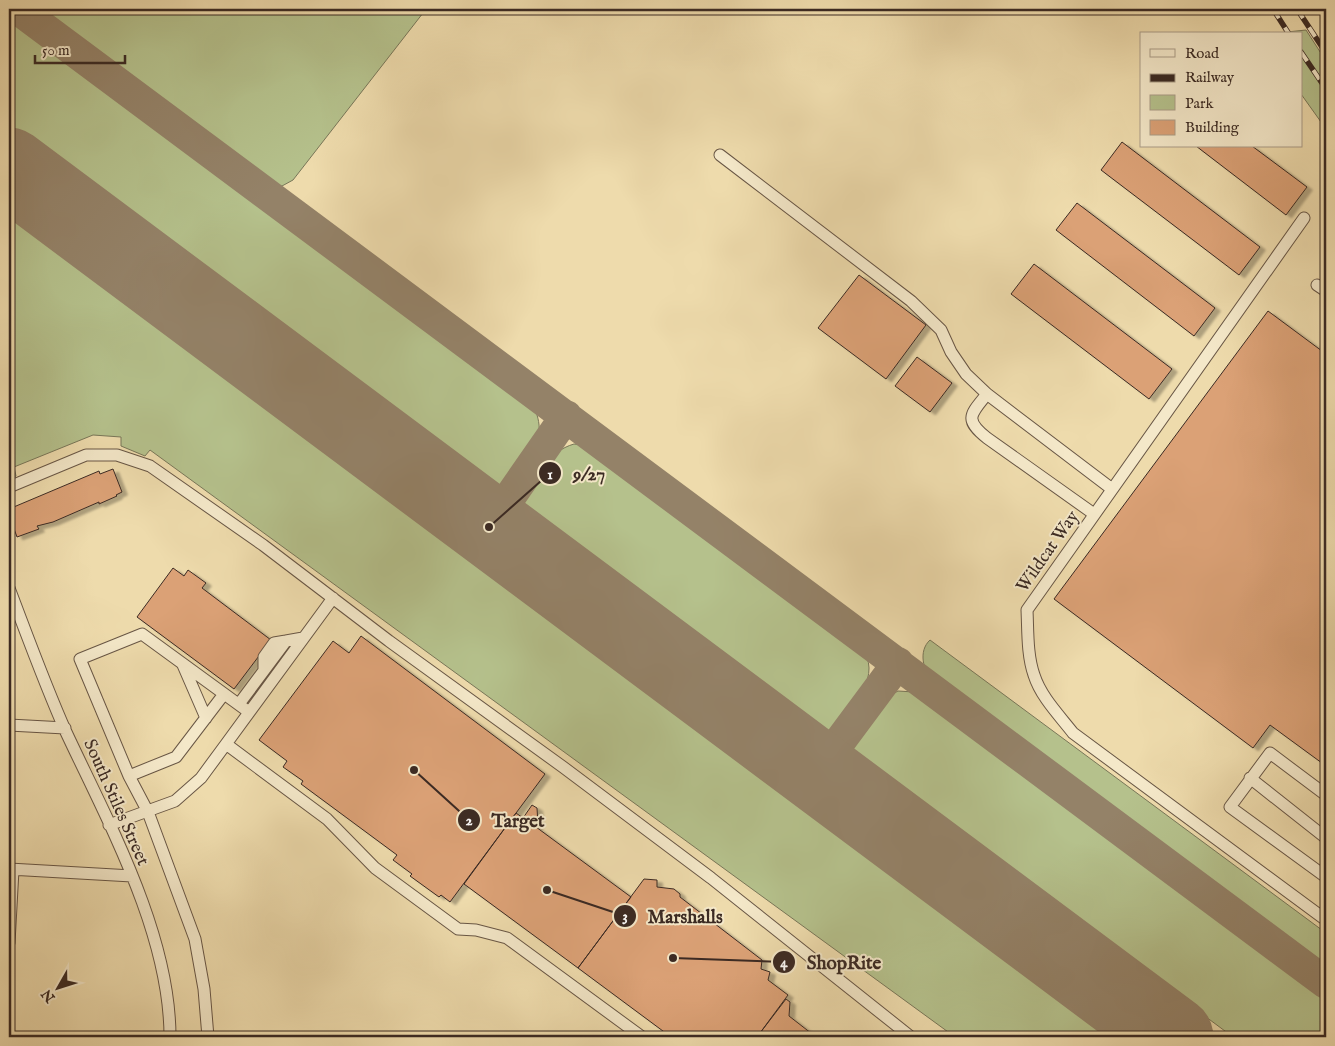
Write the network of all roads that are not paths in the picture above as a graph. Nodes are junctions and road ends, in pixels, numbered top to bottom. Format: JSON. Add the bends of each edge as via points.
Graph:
{"nodes":[{"id":1,"x":720,"y":155,"type":"dead end"},
{"id":2,"x":1304,"y":218,"type":"dead end"},
{"id":3,"x":987,"y":394,"type":"junction"},
{"id":4,"x":9,"y":487,"type":"edge"},
{"id":5,"x":1112,"y":489,"type":"junction"},
{"id":6,"x":1094,"y":514,"type":"junction"},
{"id":7,"x":9,"y":588,"type":"edge"},
{"id":8,"x":333,"y":598,"type":"junction"},
{"id":9,"x":303,"y":638,"type":"junction"},
{"id":10,"x":183,"y":663,"type":"junction"},
{"id":11,"x":224,"y":694,"type":"junction"},
{"id":12,"x":239,"y":704,"type":"junction"},
{"id":13,"x":249,"y":712,"type":"junction"},
{"id":14,"x":206,"y":718,"type":"junction"},
{"id":15,"x":9,"y":725,"type":"edge"},
{"id":16,"x":65,"y":728,"type":"junction"},
{"id":17,"x":226,"y":744,"type":"junction"},
{"id":18,"x":129,"y":776,"type":"junction"},
{"id":19,"x":1250,"y":778,"type":"junction"},
{"id":20,"x":1326,"y":795,"type":"edge"},
{"id":21,"x":148,"y":812,"type":"junction"},
{"id":22,"x":109,"y":825,"type":"junction"},
{"id":23,"x":1326,"y":838,"type":"edge"},
{"id":24,"x":11,"y":869,"type":"edge"},
{"id":25,"x":132,"y":876,"type":"junction"},
{"id":26,"x":1326,"y":877,"type":"edge"},
{"id":27,"x":1326,"y":920,"type":"edge"},
{"id":28,"x":9,"y":943,"type":"edge"},
{"id":29,"x":170,"y":1037,"type":"edge"},
{"id":30,"x":208,"y":1037,"type":"edge"},
{"id":31,"x":642,"y":1037,"type":"edge"},
{"id":32,"x":911,"y":1037,"type":"edge"}],
"edges":[{"from":1,"to":3,"type":"street","via":[[911,301],[942,330],[951,352],[966,374]]},
{"from":2,"to":5,"type":"street","name":"Wildcat Way"},
{"from":3,"to":5,"type":"street"},
{"from":3,"to":6,"type":"street","via":[[972,414],[973,425]]},
{"from":4,"to":8,"type":"street","via":[[86,455],[118,455],[130,459],[150,466]]},
{"from":5,"to":6,"type":"street","name":"Wildcat Way"},
{"from":6,"to":27,"type":"street","name":"Wildcat Way","via":[[1027,610],[1028,643],[1034,675],[1046,699],[1073,733]]},
{"from":7,"to":16,"type":"street","name":"South Stiles Street"},
{"from":8,"to":9,"type":"street"},
{"from":8,"to":32,"type":"street","via":[[703,872]]},
{"from":9,"to":12,"type":"street","via":[[286,641]]},
{"from":9,"to":13,"type":"street"},
{"from":10,"to":11,"type":"street"},
{"from":10,"to":14,"type":"street"},
{"from":10,"to":18,"type":"street","via":[[142,634],[80,659]]},
{"from":11,"to":12,"type":"street"},
{"from":11,"to":14,"type":"street"},
{"from":12,"to":13,"type":"street"},
{"from":13,"to":17,"type":"street"},
{"from":14,"to":18,"type":"street","via":[[176,757]]},
{"from":15,"to":16,"type":"street"},
{"from":16,"to":22,"type":"street","name":"South Stiles Street"},
{"from":17,"to":21,"type":"street","via":[[201,778],[175,801]]},
{"from":17,"to":31,"type":"street","via":[[327,819],[375,868],[458,929],[507,938]]},
{"from":18,"to":21,"type":"street"},
{"from":19,"to":20,"type":"street","via":[[1270,753]]},
{"from":19,"to":23,"type":"street"},
{"from":19,"to":26,"type":"street","via":[[1230,807]]},
{"from":21,"to":22,"type":"street"},
{"from":21,"to":30,"type":"street","via":[[195,939]]},
{"from":22,"to":25,"type":"street","name":"South Stiles Street"},
{"from":24,"to":25,"type":"street"},
{"from":24,"to":28,"type":"street"},
{"from":25,"to":29,"type":"street","name":"South Stiles Street","via":[[169,1000]]}]}
